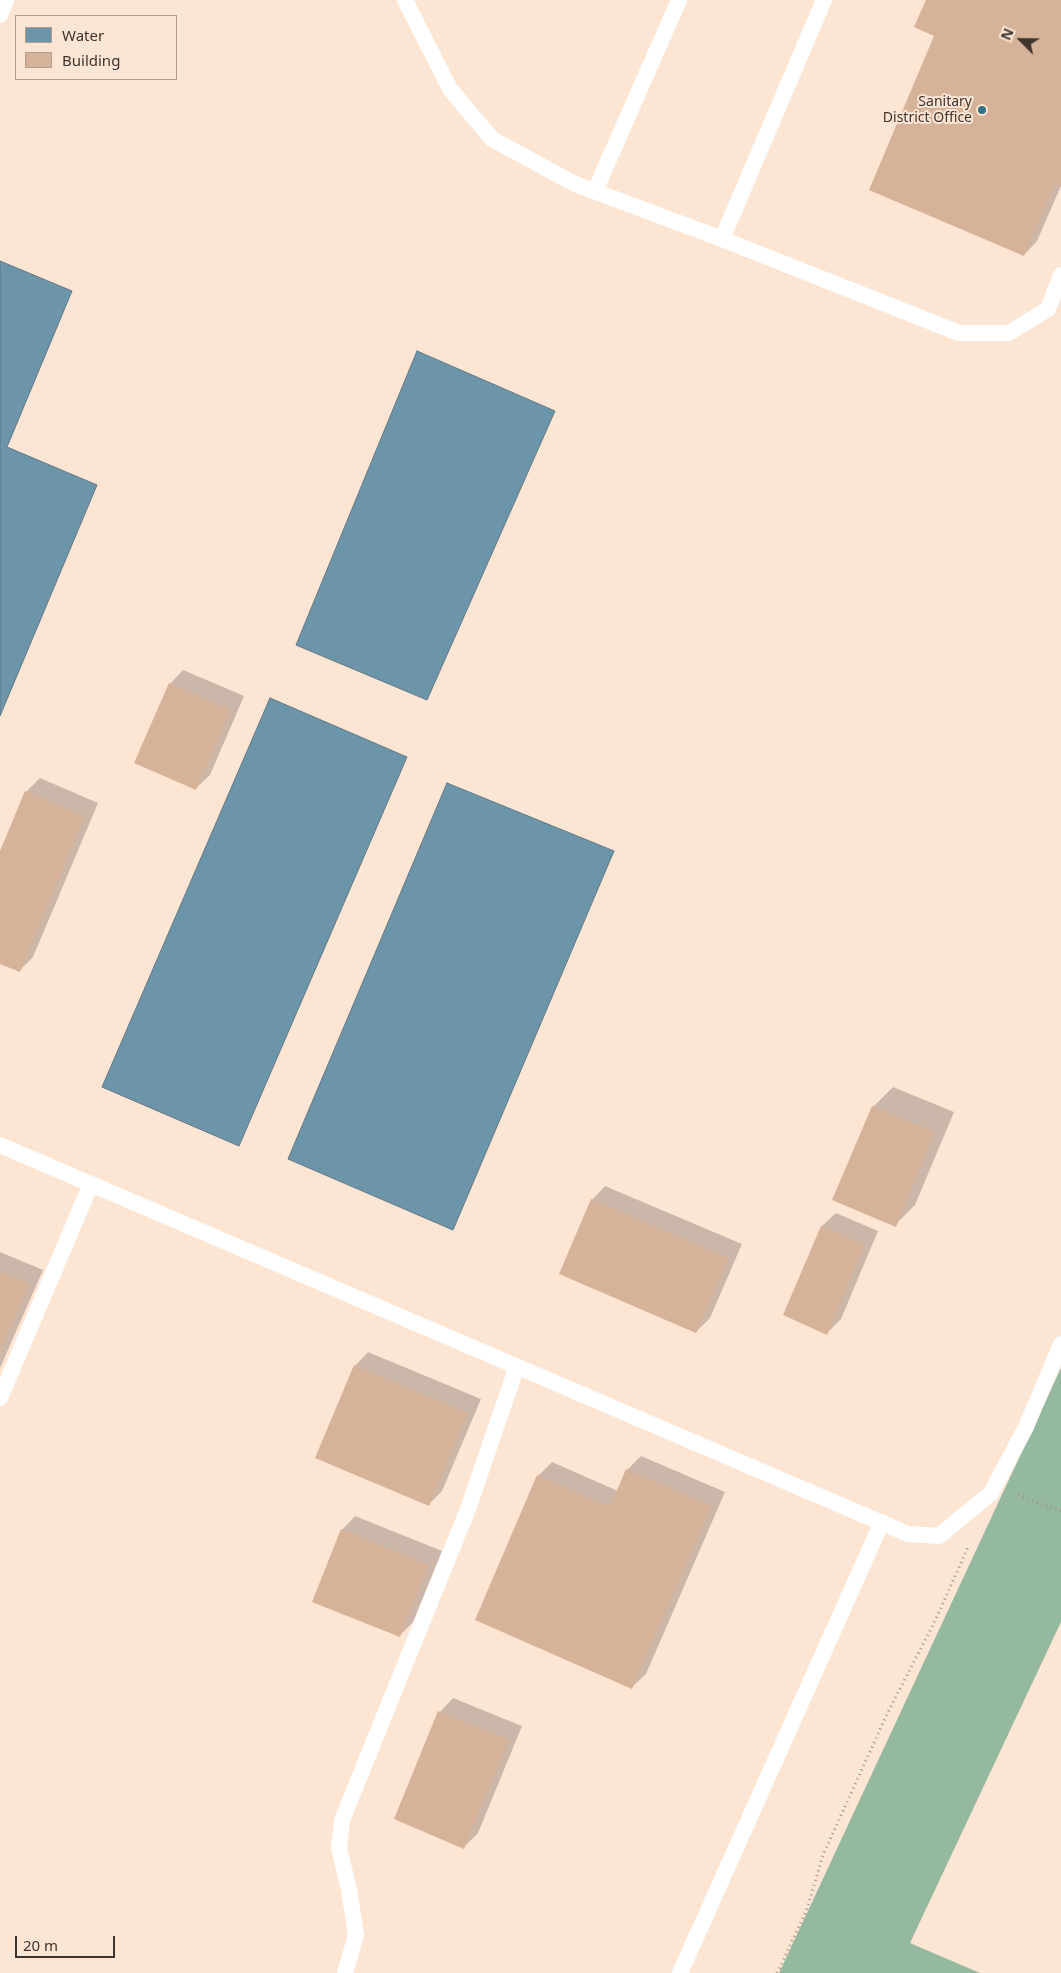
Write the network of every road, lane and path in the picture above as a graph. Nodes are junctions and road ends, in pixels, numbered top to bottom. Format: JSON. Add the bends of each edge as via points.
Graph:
{"nodes":[{"id":1,"x":6,"y":0,"type":"edge"},
{"id":2,"x":405,"y":0,"type":"edge"},
{"id":3,"x":679,"y":0,"type":"edge"},
{"id":4,"x":824,"y":0,"type":"edge"},
{"id":5,"x":0,"y":15,"type":"edge"},
{"id":6,"x":595,"y":191,"type":"junction"},
{"id":7,"x":722,"y":239,"type":"junction"},
{"id":8,"x":1061,"y":275,"type":"edge"},
{"id":9,"x":0,"y":1145,"type":"edge"},
{"id":10,"x":91,"y":1184,"type":"junction"},
{"id":11,"x":1061,"y":1344,"type":"edge"},
{"id":12,"x":517,"y":1366,"type":"junction"},
{"id":13,"x":0,"y":1398,"type":"edge"},
{"id":14,"x":991,"y":1493,"type":"junction"},
{"id":15,"x":1061,"y":1511,"type":"edge"},
{"id":16,"x":882,"y":1522,"type":"junction"},
{"id":17,"x":972,"y":1539,"type":"dead end"},
{"id":18,"x":345,"y":1973,"type":"edge"},
{"id":19,"x":680,"y":1973,"type":"edge"},
{"id":20,"x":777,"y":1973,"type":"edge"}],
"edges":[{"from":1,"to":5,"type":"lane"},
{"from":2,"to":6,"type":"lane","via":[[450,89],[492,139],[575,184]]},
{"from":3,"to":6,"type":"lane"},
{"from":4,"to":7,"type":"lane"},
{"from":6,"to":7,"type":"lane"},
{"from":7,"to":8,"type":"lane","via":[[959,333],[1009,333],[1048,309]]},
{"from":9,"to":10,"type":"lane"},
{"from":10,"to":12,"type":"lane"},
{"from":10,"to":13,"type":"lane"},
{"from":11,"to":14,"type":"lane","via":[[1026,1427]]},
{"from":12,"to":16,"type":"lane"},
{"from":12,"to":18,"type":"lane","via":[[468,1509],[342,1820],[339,1848],[356,1935]]},
{"from":14,"to":15,"type":"path","via":[[1019,1495]]},
{"from":14,"to":16,"type":"lane","via":[[939,1536],[908,1534]]},
{"from":16,"to":19,"type":"lane"},
{"from":17,"to":20,"type":"path","via":[[827,1847],[806,1912]]}]}
